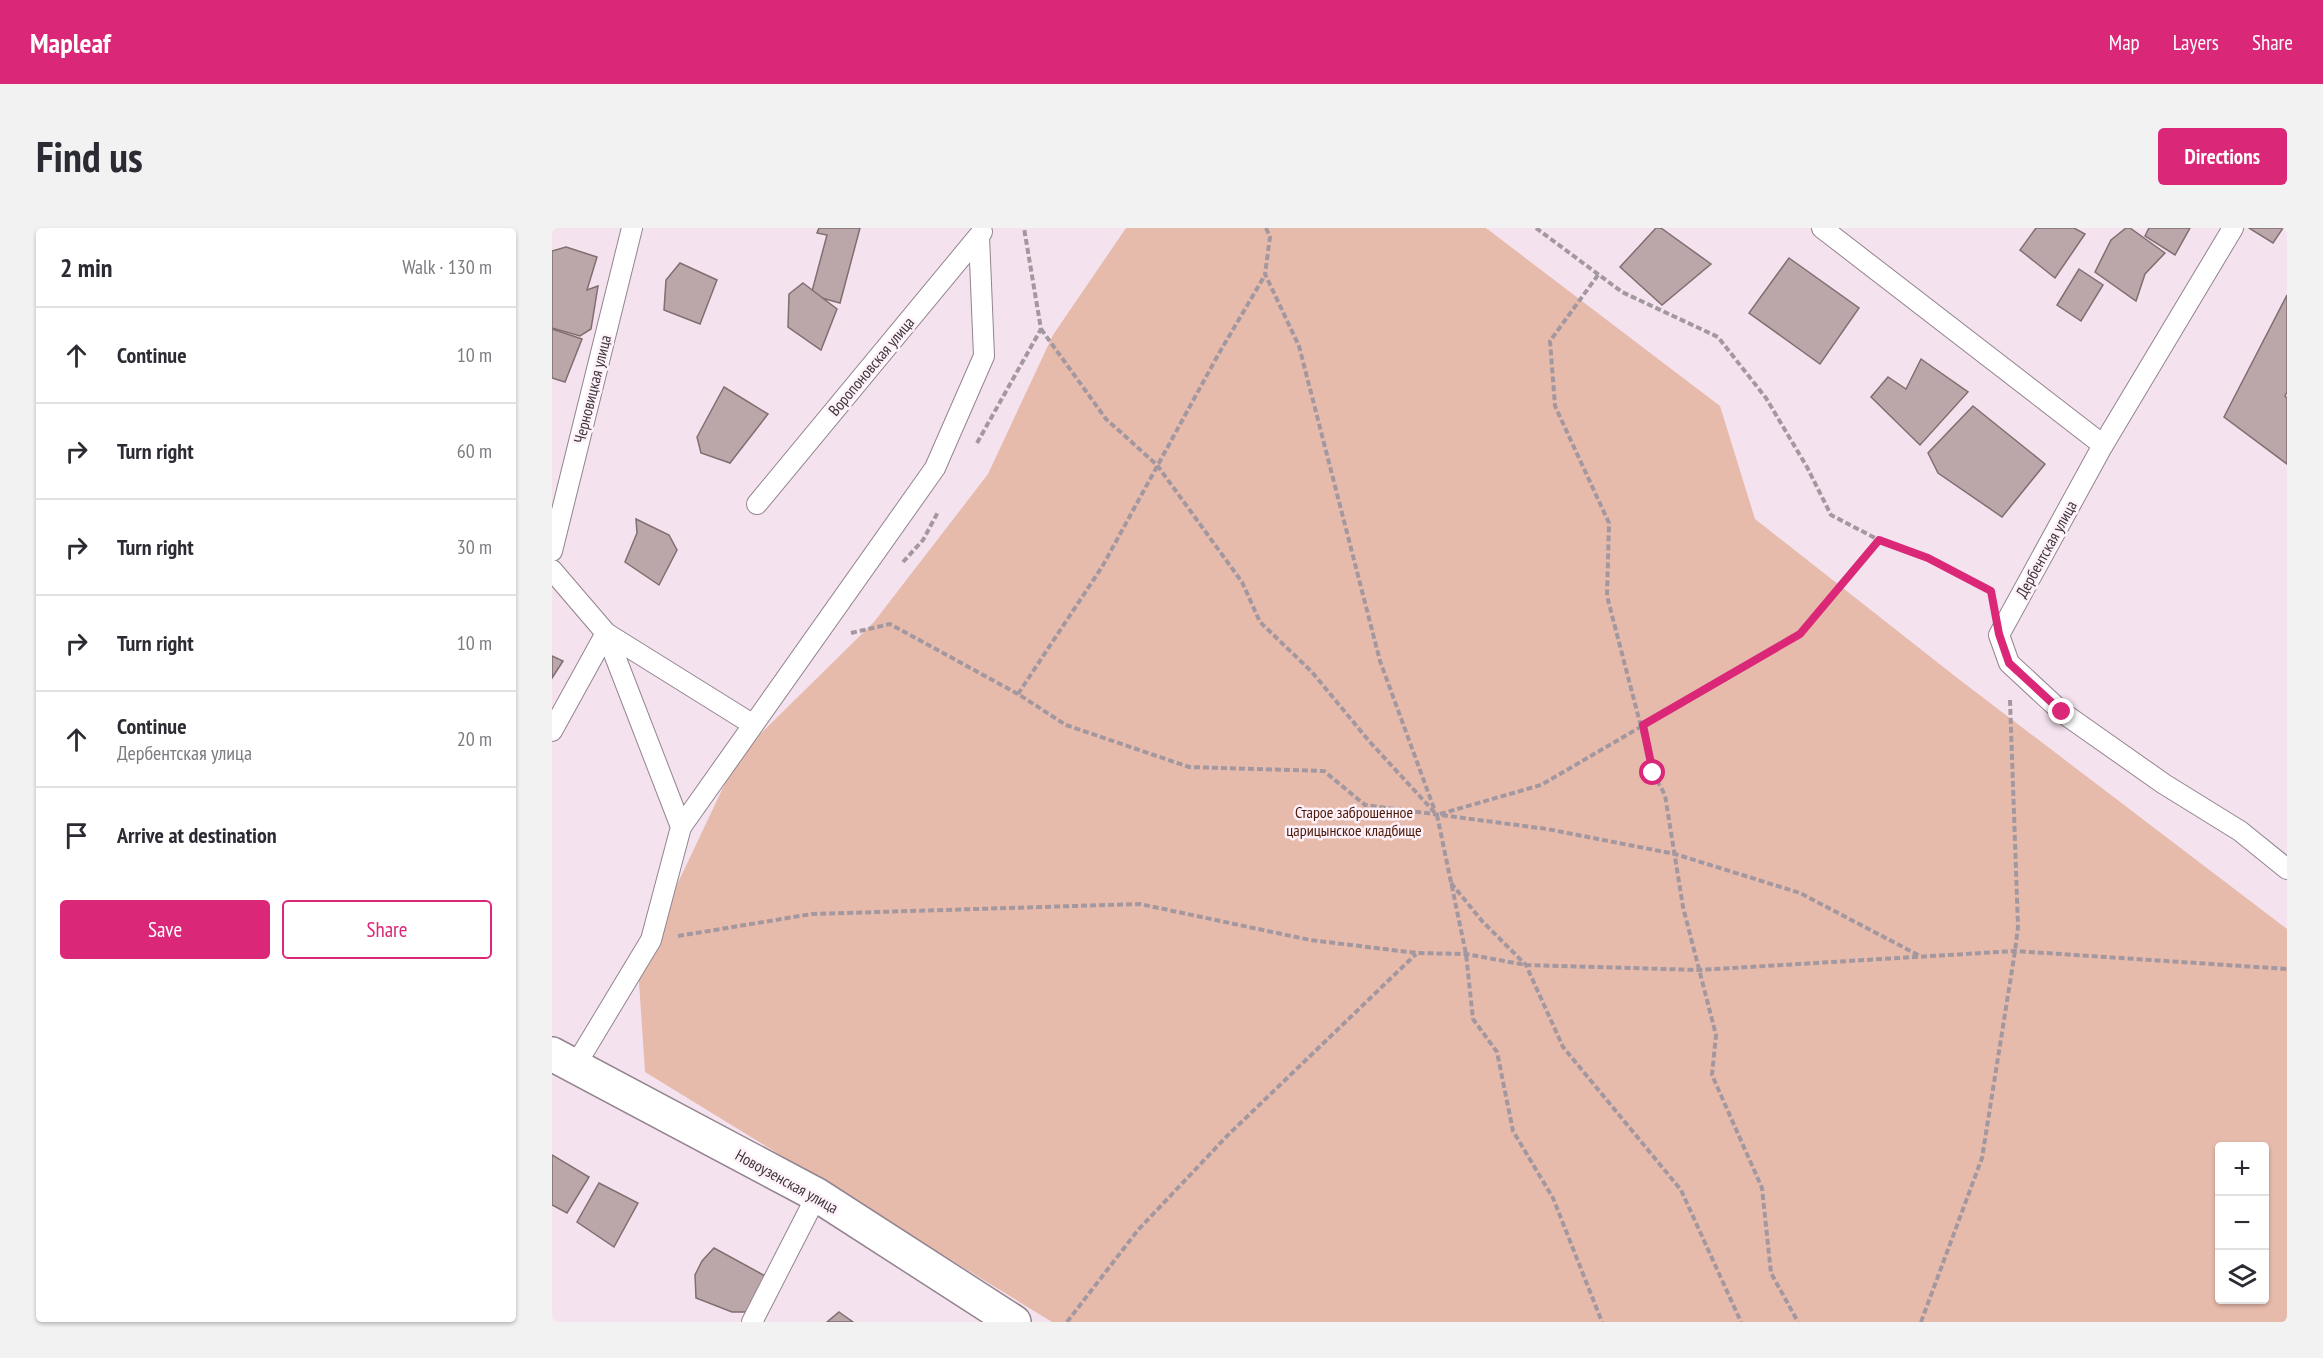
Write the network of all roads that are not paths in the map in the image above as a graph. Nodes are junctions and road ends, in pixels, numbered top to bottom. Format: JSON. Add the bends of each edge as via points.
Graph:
{"nodes":[{"id":1,"x":632,"y":228,"type":"edge"},
{"id":2,"x":1822,"y":228,"type":"edge"},
{"id":3,"x":2233,"y":228,"type":"edge"},
{"id":4,"x":982,"y":232,"type":"edge"},
{"id":5,"x":2103,"y":445,"type":"junction"},
{"id":6,"x":757,"y":504,"type":"dead end"},
{"id":7,"x":552,"y":551,"type":"edge"},
{"id":8,"x":552,"y":570,"type":"edge"},
{"id":9,"x":606,"y":633,"type":"junction"},
{"id":10,"x":752,"y":724,"type":"junction"},
{"id":11,"x":552,"y":731,"type":"edge"},
{"id":12,"x":681,"y":827,"type":"junction"},
{"id":13,"x":2287,"y":869,"type":"edge"},
{"id":14,"x":563,"y":1060,"type":"edge"},
{"id":15,"x":817,"y":1195,"type":"junction"},
{"id":16,"x":752,"y":1322,"type":"edge"},
{"id":17,"x":1014,"y":1322,"type":"edge"}],
"edges":[{"from":1,"to":7,"type":"lane","name":"Черновицкая улица"},
{"from":2,"to":5,"type":"lane"},
{"from":3,"to":5,"type":"lane","name":"Дербентская улица"},
{"from":4,"to":6,"type":"lane","name":"Воропоновская улица"},
{"from":4,"to":10,"type":"lane","via":[[984,356],[935,468]]},
{"from":5,"to":13,"type":"lane","name":"Дербентская улица","via":[[1999,634],[2009,663],[2062,712],[2164,784],[2240,831]]},
{"from":8,"to":9,"type":"lane"},
{"from":9,"to":10,"type":"lane"},
{"from":9,"to":11,"type":"lane"},
{"from":9,"to":12,"type":"lane"},
{"from":10,"to":12,"type":"lane"},
{"from":12,"to":14,"type":"lane","via":[[651,940]]},
{"from":14,"to":15,"type":"street","name":"Новоузенская улица"},
{"from":15,"to":16,"type":"lane"},
{"from":15,"to":17,"type":"street","name":"Новоузенская улица"}]}
